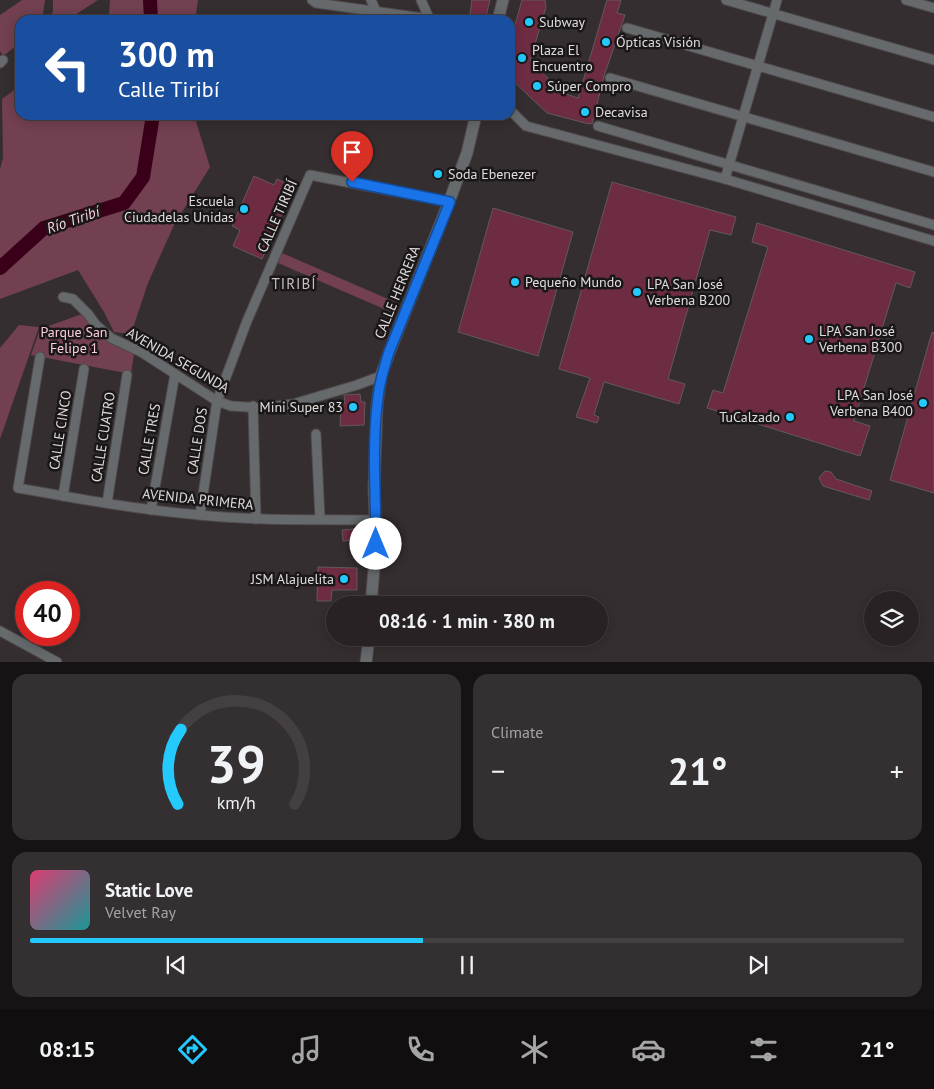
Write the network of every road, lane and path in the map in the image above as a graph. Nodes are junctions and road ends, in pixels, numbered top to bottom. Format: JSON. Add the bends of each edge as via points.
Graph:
{"nodes":[{"id":1,"x":312,"y":0,"type":"edge"},
{"id":2,"x":371,"y":0,"type":"edge"},
{"id":3,"x":422,"y":0,"type":"edge"},
{"id":4,"x":503,"y":0,"type":"edge"},
{"id":5,"x":726,"y":0,"type":"edge"},
{"id":6,"x":777,"y":0,"type":"edge"},
{"id":7,"x":906,"y":0,"type":"edge"},
{"id":8,"x":934,"y":8,"type":"edge"},
{"id":9,"x":376,"y":11,"type":"junction"},
{"id":10,"x":773,"y":14,"type":"junction"},
{"id":11,"x":403,"y":15,"type":"edge"},
{"id":12,"x":428,"y":15,"type":"edge"},
{"id":13,"x":499,"y":15,"type":"edge"},
{"id":14,"x":627,"y":28,"type":"dead end"},
{"id":15,"x":934,"y":60,"type":"edge"},
{"id":16,"x":758,"y":66,"type":"junction"},
{"id":17,"x":610,"y":78,"type":"dead end"},
{"id":18,"x":515,"y":116,"type":"edge"},
{"id":19,"x":744,"y":117,"type":"junction"},
{"id":20,"x":934,"y":117,"type":"edge"},
{"id":21,"x":475,"y":120,"type":"edge"},
{"id":22,"x":598,"y":126,"type":"dead end"},
{"id":23,"x":729,"y":166,"type":"junction"},
{"id":24,"x":934,"y":172,"type":"edge"},
{"id":25,"x":725,"y":179,"type":"junction"},
{"id":26,"x":450,"y":202,"type":"junction"},
{"id":27,"x":934,"y":225,"type":"edge"},
{"id":28,"x":934,"y":241,"type":"edge"},
{"id":29,"x":63,"y":297,"type":"dead end"},
{"id":30,"x":40,"y":357,"type":"dead end"},
{"id":31,"x":84,"y":369,"type":"dead end"},
{"id":32,"x":175,"y":374,"type":"junction"},
{"id":33,"x":127,"y":375,"type":"dead end"},
{"id":34,"x":382,"y":376,"type":"junction"},
{"id":35,"x":217,"y":401,"type":"junction"},
{"id":36,"x":253,"y":406,"type":"junction"},
{"id":37,"x":316,"y":434,"type":"dead end"},
{"id":38,"x":63,"y":496,"type":"junction"},
{"id":39,"x":107,"y":503,"type":"junction"},
{"id":40,"x":151,"y":510,"type":"junction"},
{"id":41,"x":200,"y":515,"type":"junction"},
{"id":42,"x":256,"y":519,"type":"junction"},
{"id":43,"x":320,"y":519,"type":"junction"},
{"id":44,"x":376,"y":520,"type":"junction"},
{"id":45,"x":372,"y":596,"type":"edge"},
{"id":46,"x":0,"y":631,"type":"edge"},
{"id":47,"x":368,"y":646,"type":"edge"},
{"id":48,"x":57,"y":662,"type":"edge"},
{"id":49,"x":366,"y":662,"type":"edge"}],
"edges":[{"from":1,"to":9,"type":"street"},
{"from":2,"to":9,"type":"street"},
{"from":3,"to":12,"type":"street"},
{"from":4,"to":13,"type":"street"},
{"from":5,"to":10,"type":"street"},
{"from":6,"to":10,"type":"street"},
{"from":7,"to":8,"type":"street"},
{"from":9,"to":11,"type":"street"},
{"from":10,"to":15,"type":"street"},
{"from":10,"to":16,"type":"street"},
{"from":14,"to":16,"type":"street"},
{"from":16,"to":19,"type":"street"},
{"from":16,"to":20,"type":"street"},
{"from":17,"to":19,"type":"street"},
{"from":18,"to":25,"type":"street","via":[[526,126]]},
{"from":19,"to":23,"type":"street"},
{"from":19,"to":24,"type":"street"},
{"from":21,"to":26,"type":"street","name":"CALLE HERRERA"},
{"from":22,"to":23,"type":"street"},
{"from":23,"to":25,"type":"street"},
{"from":23,"to":27,"type":"street"},
{"from":25,"to":28,"type":"street"},
{"from":26,"to":34,"type":"street","name":"CALLE HERRERA"},
{"from":26,"to":35,"type":"street","name":"CALLE TIRIBÍ","via":[[310,175],[240,337]]},
{"from":29,"to":32,"type":"street","name":"AVENIDA SEGUNDA","via":[[74,299],[111,338],[141,352]]},
{"from":30,"to":38,"type":"street","name":"AVENIDA PRIMERA","via":[[18,488]]},
{"from":31,"to":38,"type":"street","name":"CALLE CINCO"},
{"from":32,"to":35,"type":"street","name":"AVENIDA SEGUNDA"},
{"from":32,"to":40,"type":"street","name":"CALLE TRES"},
{"from":33,"to":39,"type":"street","name":"CALLE CUATRO"},
{"from":34,"to":36,"type":"street","name":"AVENIDA SEGUNDA","via":[[293,404],[271,408]]},
{"from":34,"to":44,"type":"street","name":"CALLE HERRERA","via":[[376,423]]},
{"from":35,"to":36,"type":"street","name":"AVENIDA SEGUNDA","via":[[232,406]]},
{"from":35,"to":41,"type":"street","name":"CALLE DOS"},
{"from":36,"to":42,"type":"street"},
{"from":37,"to":43,"type":"street"},
{"from":38,"to":39,"type":"street","name":"AVENIDA PRIMERA"},
{"from":39,"to":40,"type":"street","name":"AVENIDA PRIMERA"},
{"from":40,"to":41,"type":"street","name":"AVENIDA PRIMERA"},
{"from":41,"to":42,"type":"street","name":"AVENIDA PRIMERA"},
{"from":42,"to":43,"type":"street","name":"AVENIDA PRIMERA"},
{"from":43,"to":44,"type":"street","name":"AVENIDA PRIMERA"},
{"from":44,"to":45,"type":"street","name":"CALLE HERRERA"},
{"from":46,"to":48,"type":"street"},
{"from":47,"to":49,"type":"street"}]}
